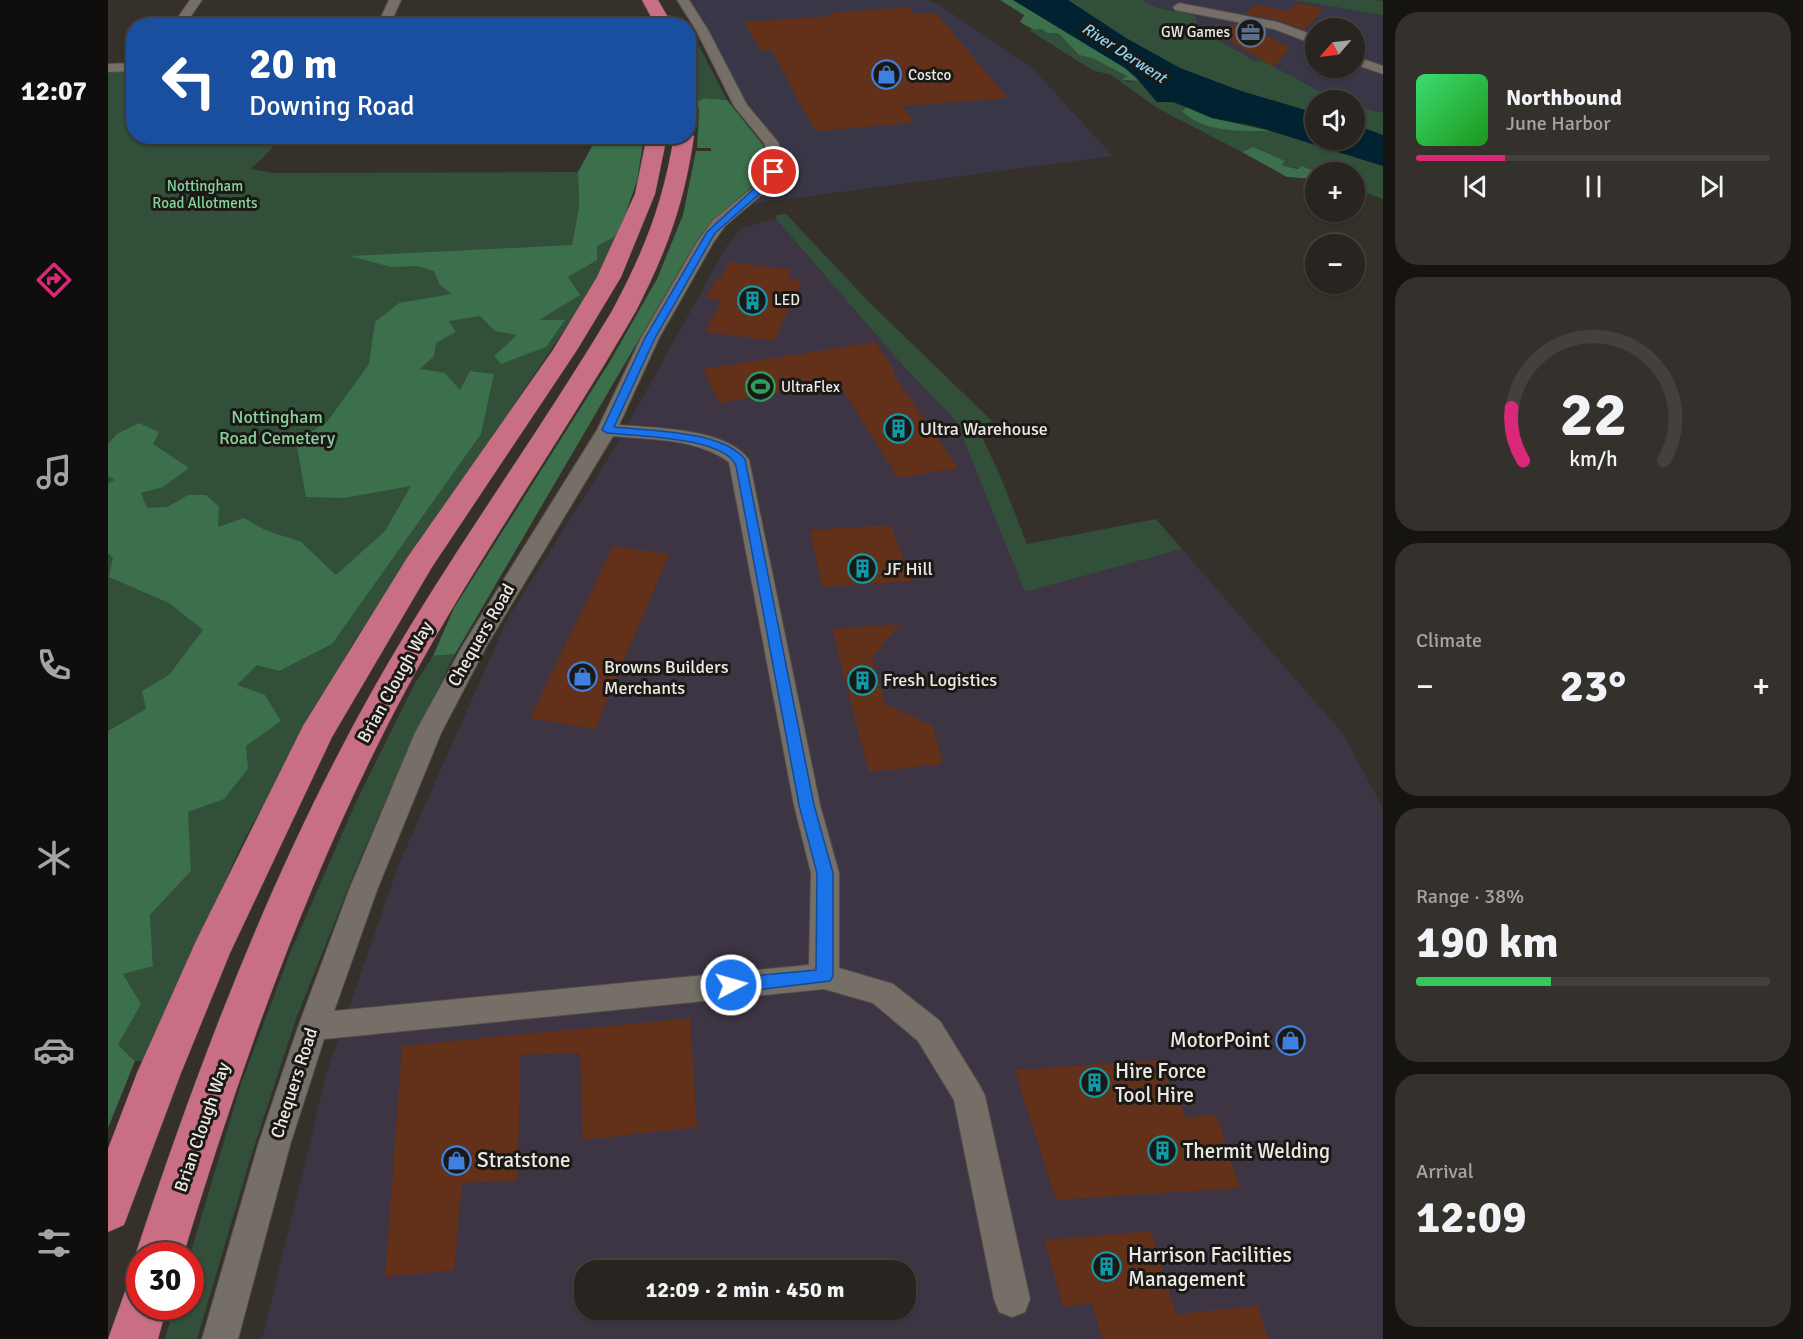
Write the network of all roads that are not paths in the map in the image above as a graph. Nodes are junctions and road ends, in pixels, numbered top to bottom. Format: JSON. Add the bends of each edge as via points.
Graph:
{"nodes":[{"id":1,"x":196,"y":0,"type":"edge"},
{"id":2,"x":395,"y":0,"type":"edge"},
{"id":3,"x":650,"y":0,"type":"edge"},
{"id":4,"x":683,"y":0,"type":"edge"},
{"id":5,"x":522,"y":7,"type":"dead end"},
{"id":6,"x":1179,"y":7,"type":"dead end"},
{"id":7,"x":184,"y":18,"type":"edge"},
{"id":8,"x":386,"y":18,"type":"edge"},
{"id":9,"x":522,"y":18,"type":"edge"},
{"id":10,"x":660,"y":18,"type":"edge"},
{"id":11,"x":694,"y":18,"type":"edge"},
{"id":12,"x":696,"y":21,"type":"edge"},
{"id":13,"x":1305,"y":36,"type":"edge"},
{"id":14,"x":1365,"y":64,"type":"edge"},
{"id":15,"x":126,"y":67,"type":"edge"},
{"id":16,"x":108,"y":68,"type":"edge"},
{"id":17,"x":1383,"y":70,"type":"edge"},
{"id":18,"x":655,"y":144,"type":"edge"},
{"id":19,"x":683,"y":144,"type":"edge"},
{"id":20,"x":607,"y":430,"type":"junction"},
{"id":21,"x":824,"y":976,"type":"junction"},
{"id":22,"x":313,"y":1027,"type":"junction"},
{"id":23,"x":108,"y":1209,"type":"edge"},
{"id":24,"x":164,"y":1242,"type":"edge"},
{"id":25,"x":1012,"y":1299,"type":"dead end"},
{"id":26,"x":139,"y":1320,"type":"edge"},
{"id":27,"x":133,"y":1339,"type":"edge"},
{"id":28,"x":220,"y":1339,"type":"edge"}],
"edges":[{"from":1,"to":7,"type":"street"},
{"from":2,"to":8,"type":"street"},
{"from":3,"to":10,"type":"highway"},
{"from":4,"to":11,"type":"street","name":"Chequers Road"},
{"from":5,"to":9,"type":"street"},
{"from":6,"to":13,"type":"street","via":[[1283,27]]},
{"from":12,"to":20,"type":"street","name":"Chequers Road","via":[[741,106],[771,142],[777,164],[762,187],[711,232],[650,338]]},
{"from":14,"to":17,"type":"street"},
{"from":15,"to":16,"type":"street"},
{"from":18,"to":23,"type":"highway","via":[[645,194],[609,277],[565,350],[413,574],[315,735],[210,953],[159,1072]]},
{"from":19,"to":24,"type":"highway","name":"Brian Clough Way","via":[[672,202],[642,276],[597,356],[423,629],[335,798],[252,989],[206,1110]]},
{"from":20,"to":21,"type":"street","via":[[709,441],[739,459],[807,805],[825,873]]},
{"from":20,"to":22,"type":"street","name":"Chequers Road","via":[[475,645],[428,733],[363,890]]},
{"from":21,"to":22,"type":"street"},
{"from":21,"to":25,"type":"street","via":[[882,993],[928,1031],[969,1096]]},
{"from":22,"to":28,"type":"street","name":"Chequers Road","via":[[274,1145]]},
{"from":26,"to":27,"type":"highway"}]}
